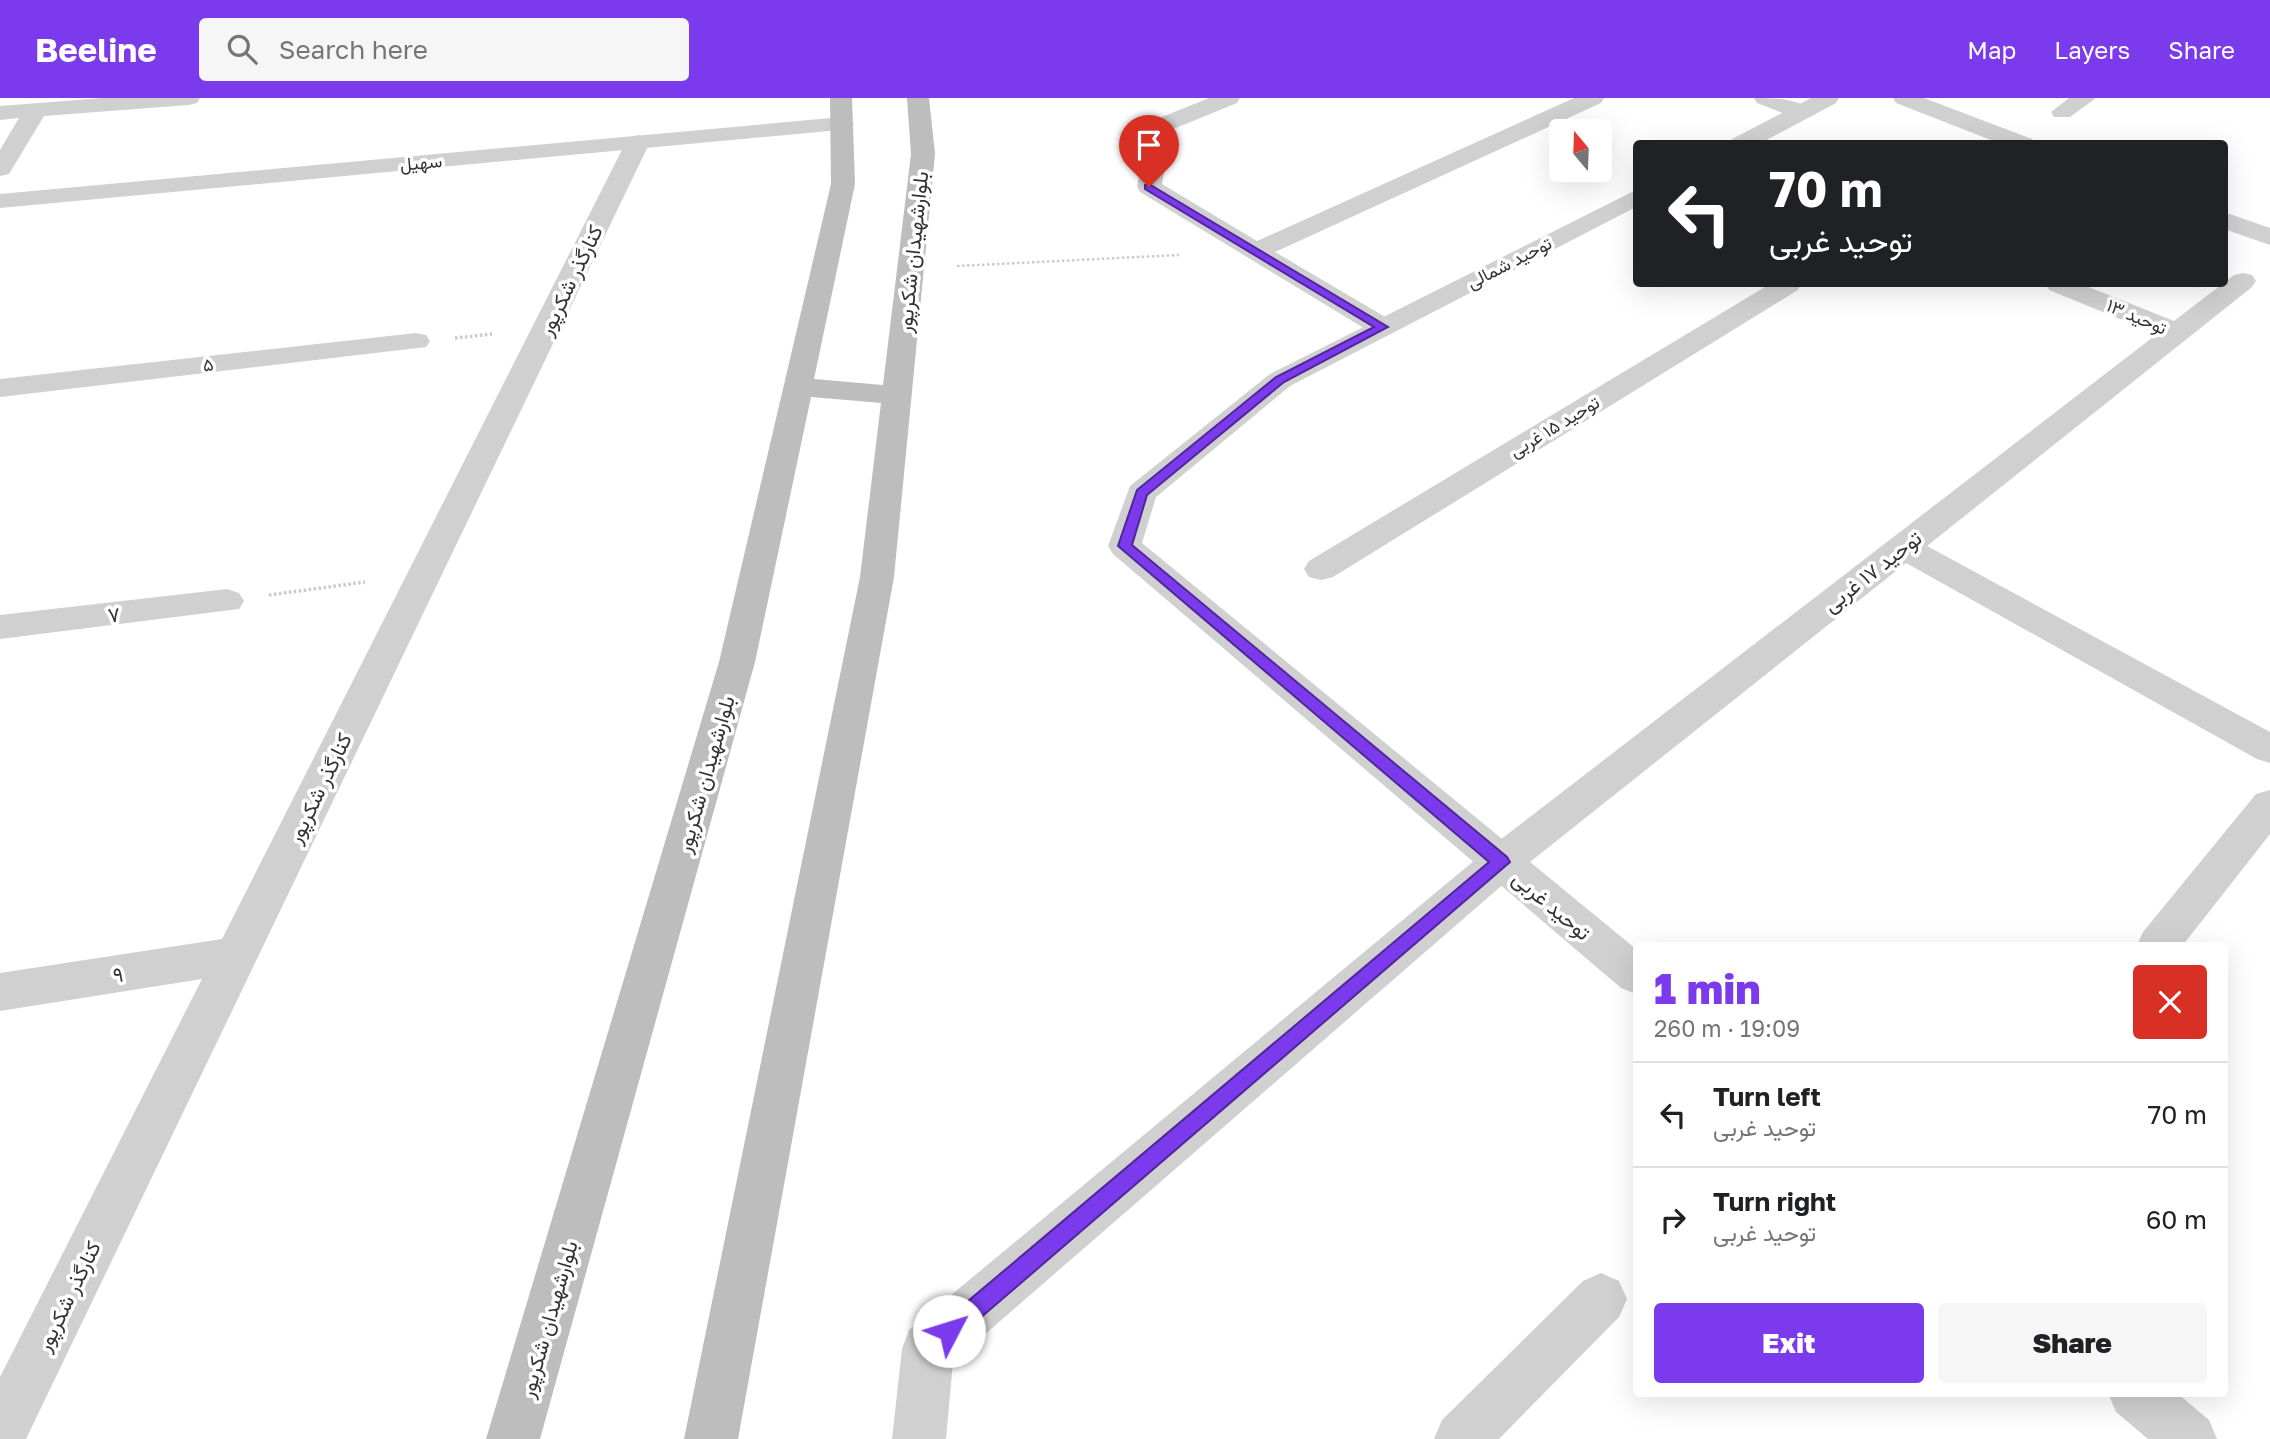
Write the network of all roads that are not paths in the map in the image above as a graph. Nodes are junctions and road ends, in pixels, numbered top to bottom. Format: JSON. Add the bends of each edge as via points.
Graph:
{"nodes":[{"id":1,"x":189,"y":98,"type":"edge"},
{"id":2,"x":918,"y":98,"type":"edge"},
{"id":3,"x":1229,"y":98,"type":"edge"},
{"id":4,"x":1593,"y":98,"type":"edge"},
{"id":5,"x":1765,"y":98,"type":"edge"},
{"id":6,"x":1828,"y":98,"type":"edge"},
{"id":7,"x":1904,"y":98,"type":"edge"},
{"id":8,"x":2085,"y":98,"type":"edge"},
{"id":9,"x":36,"y":110,"type":"junction"},
{"id":10,"x":842,"y":111,"type":"edge"},
{"id":11,"x":1801,"y":112,"type":"junction"},
{"id":12,"x":2062,"y":112,"type":"dead end"},
{"id":13,"x":0,"y":113,"type":"edge"},
{"id":14,"x":1748,"y":140,"type":"edge"},
{"id":15,"x":2014,"y":140,"type":"edge"},
{"id":16,"x":638,"y":142,"type":"junction"},
{"id":17,"x":0,"y":169,"type":"edge"},
{"id":18,"x":1633,"y":199,"type":"edge"},
{"id":19,"x":0,"y":201,"type":"edge"},
{"id":20,"x":2228,"y":221,"type":"edge"},
{"id":21,"x":2270,"y":237,"type":"edge"},
{"id":22,"x":1255,"y":251,"type":"junction"},
{"id":23,"x":2243,"y":281,"type":"dead end"},
{"id":24,"x":1783,"y":287,"type":"edge"},
{"id":25,"x":2066,"y":287,"type":"edge"},
{"id":26,"x":1382,"y":327,"type":"junction"},
{"id":27,"x":2177,"y":332,"type":"junction"},
{"id":28,"x":416,"y":341,"type":"road end"},
{"id":29,"x":798,"y":387,"type":"junction"},
{"id":30,"x":0,"y":388,"type":"edge"},
{"id":31,"x":897,"y":395,"type":"junction"},
{"id":32,"x":1903,"y":547,"type":"junction"},
{"id":33,"x":1321,"y":569,"type":"dead end"},
{"id":34,"x":227,"y":601,"type":"road end"},
{"id":35,"x":0,"y":627,"type":"edge"},
{"id":36,"x":2270,"y":749,"type":"edge"},
{"id":37,"x":2270,"y":805,"type":"edge"},
{"id":38,"x":1501,"y":862,"type":"junction"},
{"id":39,"x":2160,"y":942,"type":"edge"},
{"id":40,"x":237,"y":955,"type":"junction"},
{"id":41,"x":1633,"y":972,"type":"edge"},
{"id":42,"x":0,"y":992,"type":"edge"},
{"id":43,"x":1601,"y":1299,"type":"dead end"},
{"id":44,"x":2140,"y":1397,"type":"edge"},
{"id":45,"x":0,"y":1433,"type":"edge"},
{"id":46,"x":1472,"y":1435,"type":"edge"},
{"id":47,"x":513,"y":1439,"type":"edge"},
{"id":48,"x":711,"y":1439,"type":"edge"},
{"id":49,"x":919,"y":1439,"type":"edge"},
{"id":50,"x":2190,"y":1439,"type":"edge"}],
"edges":[{"from":1,"to":9,"type":"street"},
{"from":2,"to":31,"type":"main road","name":"بلوارشهیدان شکرپور","via":[[923,154]]},
{"from":3,"to":22,"type":"street","via":[[1160,126],[1149,187]]},
{"from":4,"to":22,"type":"street"},
{"from":5,"to":11,"type":"street"},
{"from":6,"to":11,"type":"street"},
{"from":7,"to":15,"type":"street"},
{"from":8,"to":12,"type":"street"},
{"from":9,"to":13,"type":"street"},
{"from":9,"to":17,"type":"street"},
{"from":10,"to":16,"type":"street","name":"سهیل"},
{"from":10,"to":29,"type":"main road","name":"بلوارشهیدان شکرپور","via":[[843,184]]},
{"from":11,"to":14,"type":"street"},
{"from":16,"to":19,"type":"street","name":"سهیل"},
{"from":16,"to":40,"type":"street","name":"کنارگذر شکرپور"},
{"from":18,"to":26,"type":"street","name":"توحید شمالی"},
{"from":20,"to":21,"type":"street"},
{"from":22,"to":26,"type":"street"},
{"from":23,"to":27,"type":"street","name":"توحید ۱۷ غربی"},
{"from":24,"to":33,"type":"street","name":"توحید ۱۵ غربی"},
{"from":25,"to":27,"type":"street","name":"توحید ۱۳"},
{"from":26,"to":38,"type":"street","name":"توحید غربی","via":[[1280,380],[1141,493],[1125,546]]},
{"from":27,"to":32,"type":"street","name":"توحید ۱۷ غربی"},
{"from":28,"to":30,"type":"street","name":"۵"},
{"from":29,"to":31,"type":"main road"},
{"from":29,"to":47,"type":"main road","name":"بلوارشهیدان شکرپور","via":[[737,662]]},
{"from":31,"to":48,"type":"main road","name":"بلوارشهیدان شکرپور","via":[[877,578]]},
{"from":32,"to":36,"type":"street"},
{"from":32,"to":38,"type":"street","name":"توحید ۱۷ غربی"},
{"from":34,"to":35,"type":"street","name":"۷"},
{"from":37,"to":39,"type":"street"},
{"from":38,"to":41,"type":"street","name":"توحید غربی"},
{"from":38,"to":49,"type":"street","name":"توحید ۱۷ غربی","via":[[928,1349]]},
{"from":40,"to":42,"type":"street","name":"۹"},
{"from":40,"to":45,"type":"street","name":"کنارگذر شکرپور"},
{"from":43,"to":46,"type":"street"},
{"from":44,"to":50,"type":"street"}]}
